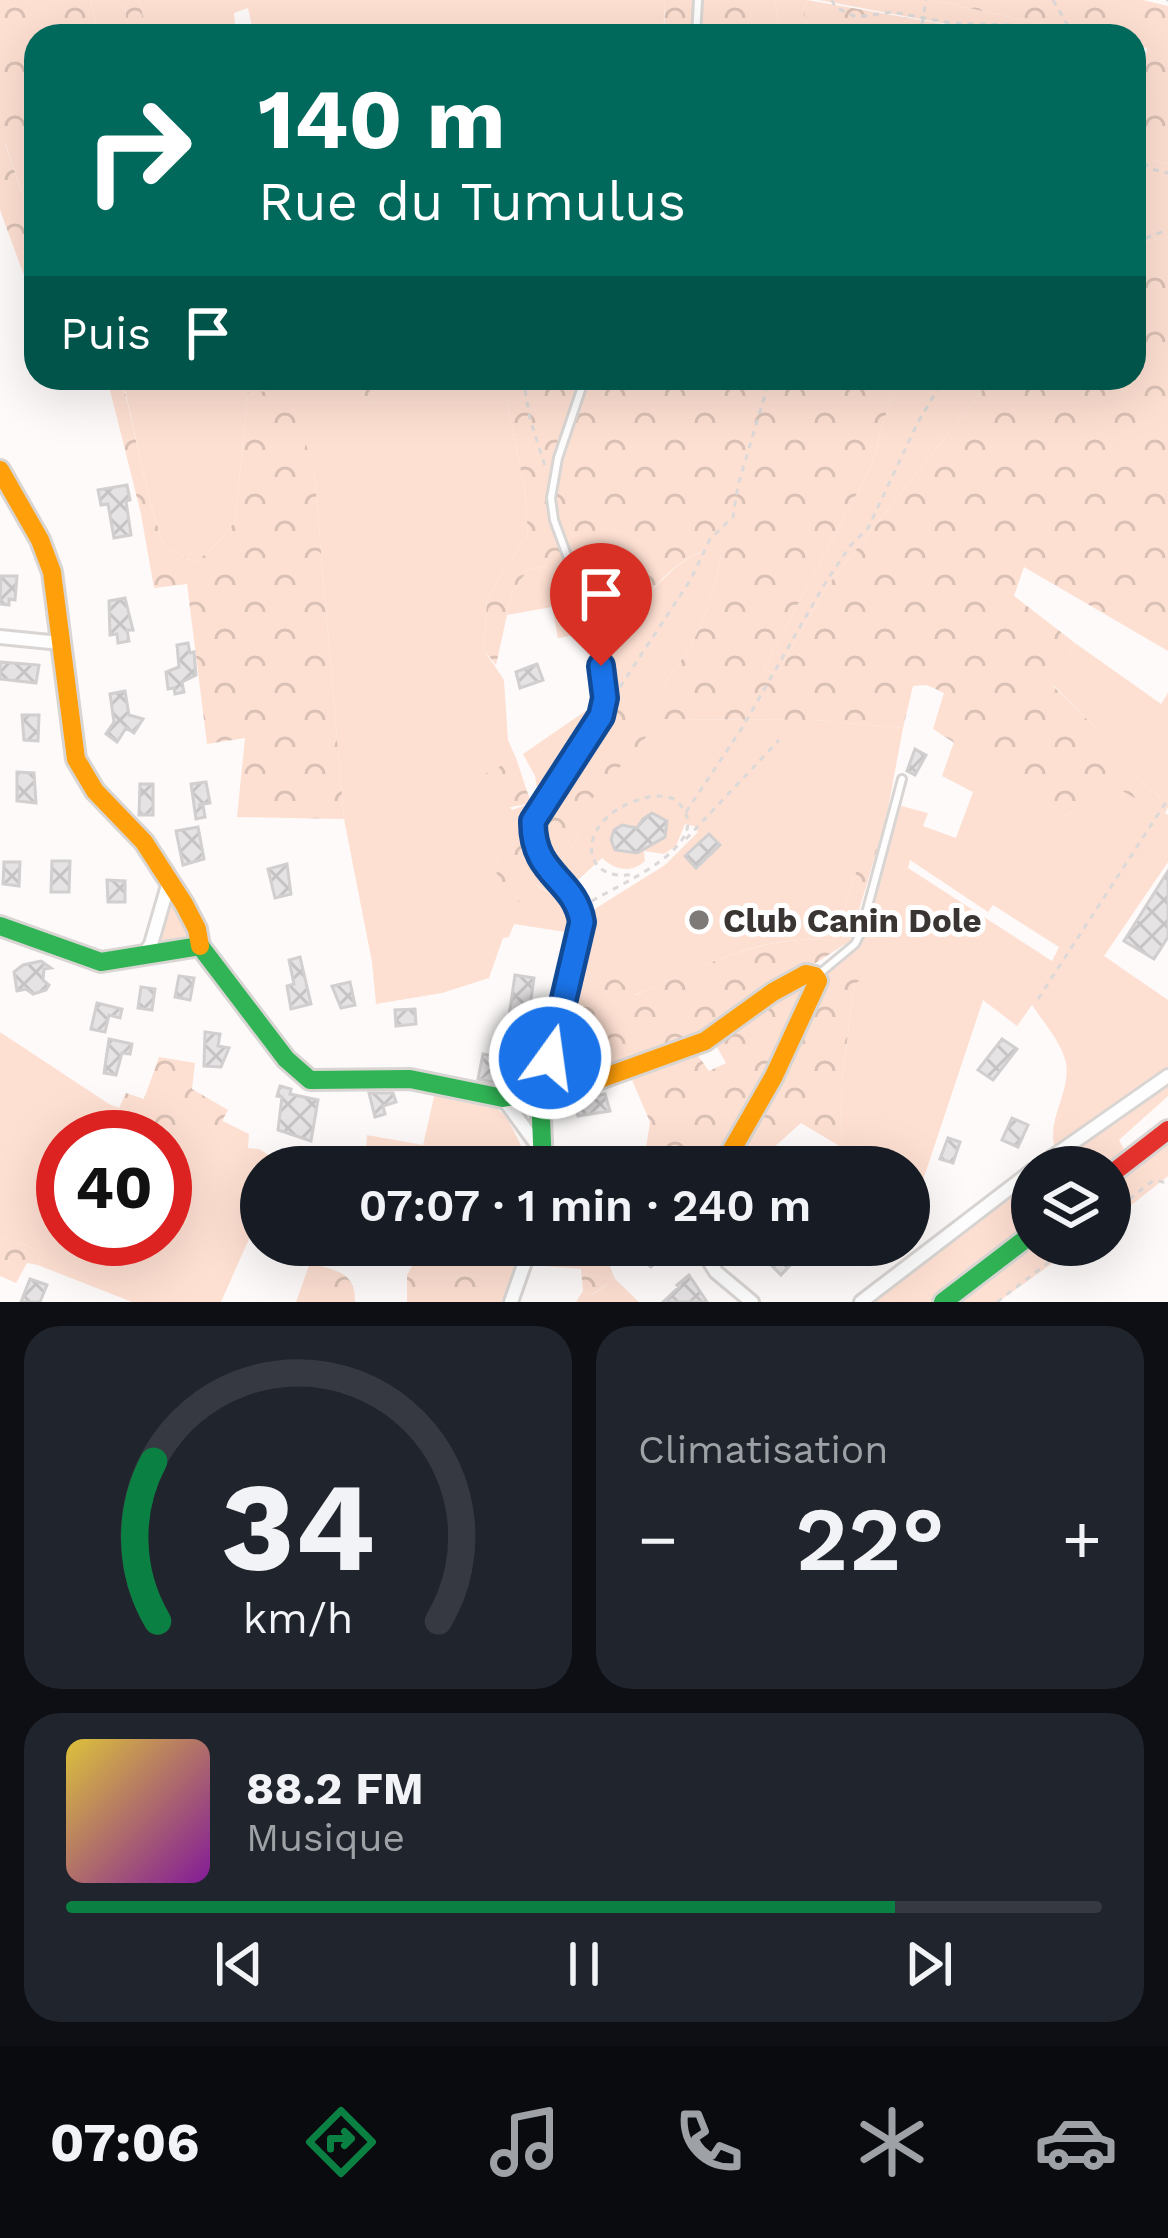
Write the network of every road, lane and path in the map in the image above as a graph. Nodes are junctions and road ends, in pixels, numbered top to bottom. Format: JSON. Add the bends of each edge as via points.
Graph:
{"nodes":[{"id":1,"x":824,"y":0,"type":"edge"},
{"id":2,"x":926,"y":0,"type":"edge"},
{"id":3,"x":832,"y":2,"type":"edge"},
{"id":4,"x":925,"y":20,"type":"junction"},
{"id":5,"x":924,"y":24,"type":"edge"},
{"id":6,"x":993,"y":24,"type":"edge"},
{"id":7,"x":526,"y":390,"type":"edge"},
{"id":8,"x":581,"y":390,"type":"edge"},
{"id":9,"x":766,"y":390,"type":"edge"},
{"id":10,"x":937,"y":390,"type":"edge"},
{"id":11,"x":0,"y":470,"type":"edge"},
{"id":12,"x":552,"y":486,"type":"junction"},
{"id":13,"x":0,"y":637,"type":"edge"},
{"id":14,"x":60,"y":643,"type":"junction"},
{"id":15,"x":601,"y":666,"type":"joint"},
{"id":16,"x":604,"y":707,"type":"junction"},
{"id":17,"x":779,"y":740,"type":"dead end"},
{"id":18,"x":902,"y":779,"type":"dead end"},
{"id":19,"x":1168,"y":799,"type":"edge"},
{"id":20,"x":686,"y":812,"type":"junction"},
{"id":21,"x":676,"y":849,"type":"junction"},
{"id":22,"x":635,"y":874,"type":"junction"},
{"id":23,"x":169,"y":881,"type":"junction"},
{"id":24,"x":580,"y":909,"type":"junction"},
{"id":25,"x":0,"y":926,"type":"edge"},
{"id":26,"x":200,"y":946,"type":"junction"},
{"id":27,"x":144,"y":955,"type":"junction"},
{"id":28,"x":815,"y":976,"type":"junction"},
{"id":29,"x":1038,"y":999,"type":"dead end"},
{"id":30,"x":1168,"y":1076,"type":"edge"},
{"id":31,"x":540,"y":1094,"type":"junction"},
{"id":32,"x":503,"y":1098,"type":"junction"},
{"id":33,"x":1168,"y":1130,"type":"edge"},
{"id":34,"x":533,"y":1146,"type":"edge"},
{"id":35,"x":541,"y":1146,"type":"edge"},
{"id":36,"x":734,"y":1146,"type":"edge"},
{"id":37,"x":1068,"y":1146,"type":"edge"},
{"id":38,"x":1131,"y":1159,"type":"edge"},
{"id":39,"x":1168,"y":1183,"type":"edge"},
{"id":40,"x":1011,"y":1187,"type":"edge"},
{"id":41,"x":1131,"y":1198,"type":"edge"},
{"id":42,"x":1011,"y":1250,"type":"edge"},
{"id":43,"x":524,"y":1266,"type":"edge"},
{"id":44,"x":712,"y":1266,"type":"edge"},
{"id":45,"x":1044,"y":1266,"type":"edge"},
{"id":46,"x":512,"y":1302,"type":"edge"},
{"id":47,"x":752,"y":1302,"type":"edge"},
{"id":48,"x":861,"y":1302,"type":"edge"},
{"id":49,"x":943,"y":1302,"type":"edge"},
{"id":50,"x":997,"y":1302,"type":"edge"}],
"edges":[{"from":1,"to":3,"type":"path"},
{"from":2,"to":4,"type":"path"},
{"from":3,"to":4,"type":"path","via":[[856,17],[885,12]]},
{"from":4,"to":5,"type":"path"},
{"from":4,"to":6,"type":"path"},
{"from":7,"to":12,"type":"path"},
{"from":8,"to":12,"type":"lane"},
{"from":9,"to":16,"type":"path","via":[[733,517],[710,539],[644,655]]},
{"from":10,"to":20,"type":"path","via":[[868,528],[824,585]]},
{"from":11,"to":14,"type":"street","via":[[52,572]]},
{"from":12,"to":15,"type":"lane","via":[[554,520]]},
{"from":13,"to":14,"type":"street"},
{"from":14,"to":23,"type":"street","via":[[76,759]]},
{"from":15,"to":16,"type":"street"},
{"from":16,"to":24,"type":"street","via":[[533,821],[545,868]]},
{"from":17,"to":21,"type":"path"},
{"from":18,"to":28,"type":"lane","via":[[861,932]]},
{"from":19,"to":29,"type":"path"},
{"from":20,"to":21,"type":"path","via":[[688,830]]},
{"from":20,"to":22,"type":"path","via":[[657,795],[601,819],[591,840],[596,860],[613,874]]},
{"from":21,"to":22,"type":"path"},
{"from":22,"to":24,"type":"path"},
{"from":23,"to":26,"type":"street"},
{"from":23,"to":27,"type":"street"},
{"from":24,"to":31,"type":"street","via":[[578,950]]},
{"from":25,"to":27,"type":"street","via":[[101,962]]},
{"from":26,"to":27,"type":"street"},
{"from":26,"to":32,"type":"street","via":[[310,1080],[410,1079]]},
{"from":28,"to":31,"type":"street","via":[[773,992],[705,1041]]},
{"from":28,"to":36,"type":"street","via":[[812,1000]]},
{"from":30,"to":37,"type":"street"},
{"from":31,"to":32,"type":"street"},
{"from":31,"to":35,"type":"street"},
{"from":32,"to":34,"type":"street"},
{"from":33,"to":38,"type":"street"},
{"from":39,"to":41,"type":"path","via":[[1154,1180]]},
{"from":40,"to":48,"type":"street"},
{"from":42,"to":49,"type":"street"},
{"from":43,"to":46,"type":"street"},
{"from":44,"to":47,"type":"street"},
{"from":45,"to":50,"type":"path"}]}
